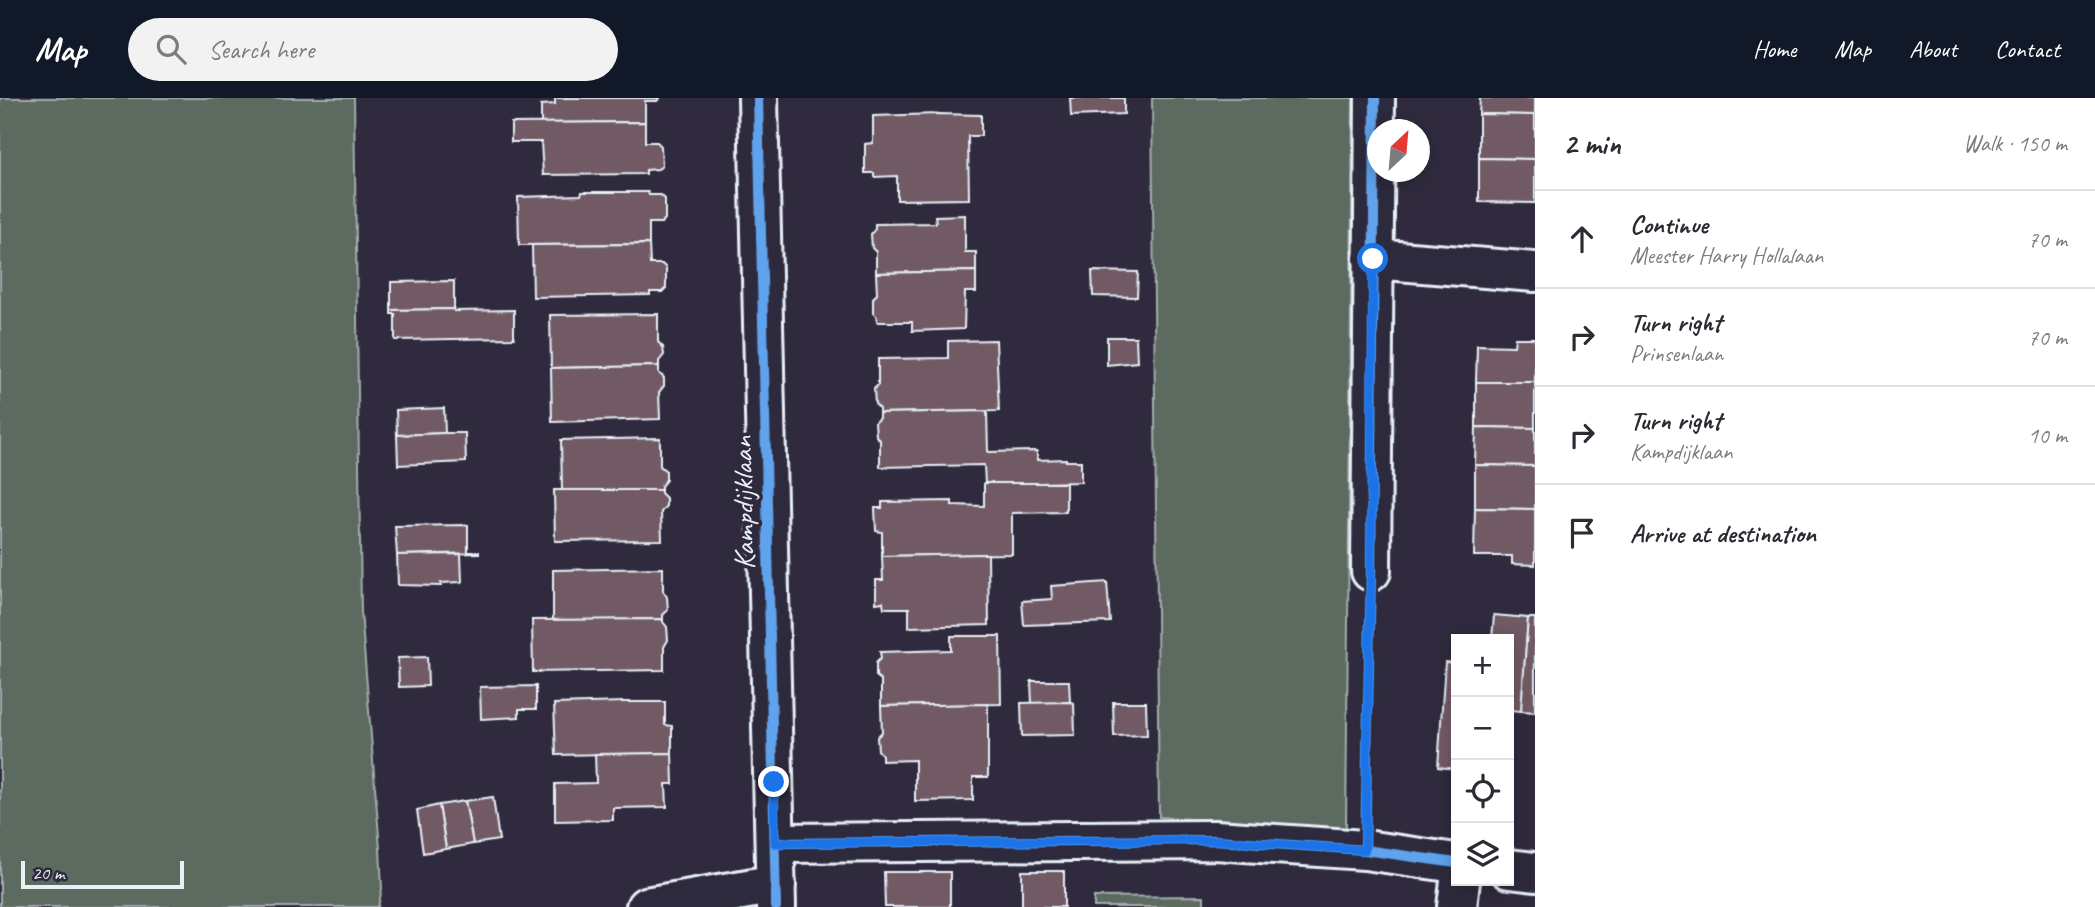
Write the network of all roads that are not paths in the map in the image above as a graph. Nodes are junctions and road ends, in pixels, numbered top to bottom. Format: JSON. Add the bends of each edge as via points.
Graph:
{"nodes":[{"id":1,"x":758,"y":98,"type":"edge"},
{"id":2,"x":1375,"y":98,"type":"edge"},
{"id":3,"x":1373,"y":259,"type":"junction"},
{"id":4,"x":1535,"y":272,"type":"edge"},
{"id":5,"x":1371,"y":571,"type":"dead end"},
{"id":6,"x":775,"y":843,"type":"junction"},
{"id":7,"x":1451,"y":862,"type":"edge"},
{"id":8,"x":1514,"y":870,"type":"edge"},
{"id":9,"x":1535,"y":872,"type":"edge"},
{"id":10,"x":1459,"y":886,"type":"edge"},
{"id":11,"x":776,"y":896,"type":"edge"},
{"id":12,"x":646,"y":907,"type":"edge"},
{"id":13,"x":1457,"y":907,"type":"edge"}],
"edges":[{"from":1,"to":6,"type":"street","name":"Kampdijklaan"},
{"from":2,"to":3,"type":"street"},
{"from":3,"to":4,"type":"street"},
{"from":3,"to":5,"type":"street"},
{"from":6,"to":7,"type":"street","via":[[1215,840],[1365,850]]},
{"from":6,"to":11,"type":"street","name":"Kampdijklaan"},
{"from":8,"to":9,"type":"street"},
{"from":10,"to":13,"type":"street"},
{"from":11,"to":12,"type":"street"}]}
